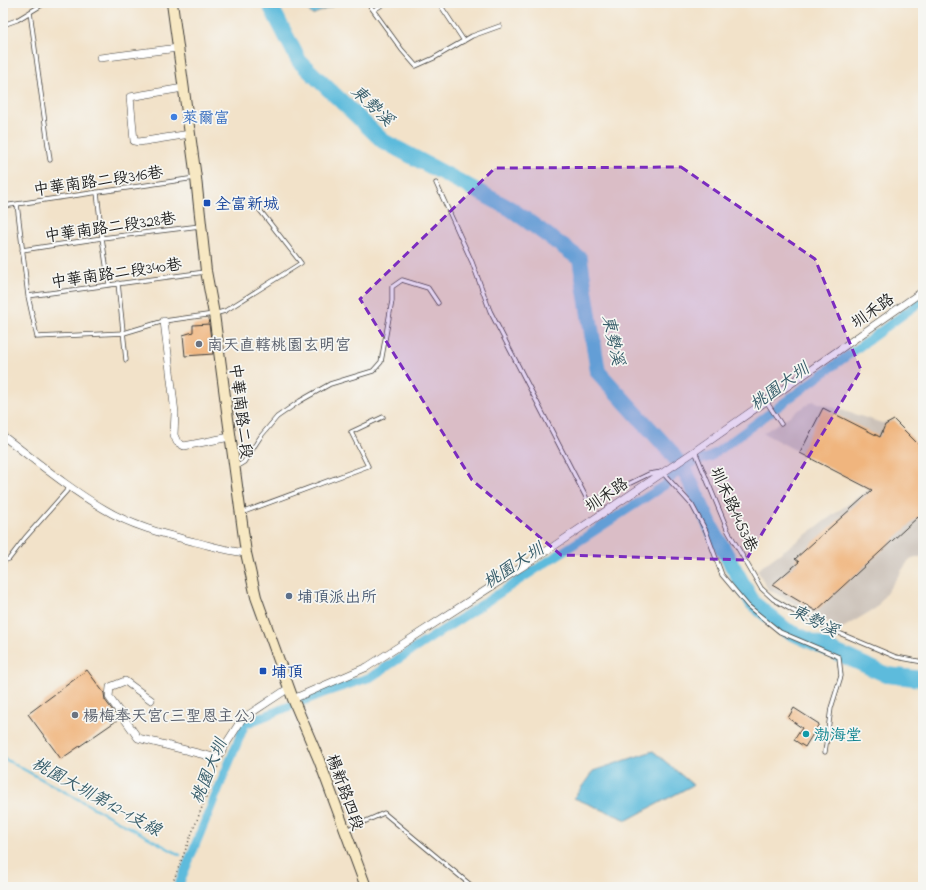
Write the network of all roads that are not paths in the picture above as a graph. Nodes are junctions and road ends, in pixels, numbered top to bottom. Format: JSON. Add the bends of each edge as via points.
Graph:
{"nodes":[{"id":1,"x":45,"y":3,"type":"edge"},
{"id":2,"x":172,"y":3,"type":"edge"},
{"id":3,"x":368,"y":3,"type":"edge"},
{"id":4,"x":385,"y":3,"type":"edge"},
{"id":5,"x":439,"y":3,"type":"edge"},
{"id":6,"x":374,"y":10,"type":"junction"},
{"id":7,"x":30,"y":12,"type":"junction"},
{"id":8,"x":3,"y":25,"type":"edge"},
{"id":9,"x":500,"y":26,"type":"dead end"},
{"id":10,"x":464,"y":41,"type":"junction"},
{"id":11,"x":178,"y":48,"type":"junction"},
{"id":12,"x":100,"y":58,"type":"dead end"},
{"id":13,"x":183,"y":88,"type":"junction"},
{"id":14,"x":190,"y":134,"type":"junction"},
{"id":15,"x":50,"y":160,"type":"dead end"},
{"id":16,"x":196,"y":178,"type":"junction"},
{"id":17,"x":436,"y":183,"type":"dead end"},
{"id":18,"x":97,"y":192,"type":"junction"},
{"id":19,"x":17,"y":204,"type":"junction"},
{"id":20,"x":3,"y":206,"type":"edge"},
{"id":21,"x":259,"y":209,"type":"dead end"},
{"id":22,"x":202,"y":226,"type":"junction"},
{"id":23,"x":102,"y":238,"type":"junction"},
{"id":24,"x":22,"y":250,"type":"junction"},
{"id":25,"x":206,"y":272,"type":"junction"},
{"id":26,"x":118,"y":283,"type":"junction"},
{"id":27,"x":109,"y":284,"type":"junction"},
{"id":28,"x":923,"y":291,"type":"edge"},
{"id":29,"x":28,"y":296,"type":"junction"},
{"id":30,"x":438,"y":303,"type":"dead end"},
{"id":31,"x":214,"y":314,"type":"junction"},
{"id":32,"x":164,"y":321,"type":"junction"},
{"id":33,"x":124,"y":333,"type":"junction"},
{"id":34,"x":126,"y":360,"type":"dead end"},
{"id":35,"x":766,"y":401,"type":"junction"},
{"id":36,"x":382,"y":417,"type":"dead end"},
{"id":37,"x":781,"y":424,"type":"dead end"},
{"id":38,"x":3,"y":436,"type":"edge"},
{"id":39,"x":230,"y":437,"type":"junction"},
{"id":40,"x":694,"y":453,"type":"junction"},
{"id":41,"x":234,"y":468,"type":"junction"},
{"id":42,"x":665,"y":473,"type":"junction"},
{"id":43,"x":70,"y":487,"type":"junction"},
{"id":44,"x":240,"y":513,"type":"junction"},
{"id":45,"x":246,"y":553,"type":"junction"},
{"id":46,"x":3,"y":561,"type":"edge"},
{"id":47,"x":923,"y":662,"type":"edge"},
{"id":48,"x":289,"y":688,"type":"junction"},
{"id":49,"x":151,"y":700,"type":"dead end"},
{"id":50,"x":294,"y":703,"type":"junction"},
{"id":51,"x":825,"y":752,"type":"dead end"},
{"id":52,"x":344,"y":831,"type":"junction"},
{"id":53,"x":366,"y":887,"type":"edge"},
{"id":54,"x":473,"y":887,"type":"edge"}],
"edges":[{"from":1,"to":7,"type":"lane"},
{"from":2,"to":11,"type":"main road","name":"中華南路二段"},
{"from":3,"to":6,"type":"lane"},
{"from":4,"to":6,"type":"lane"},
{"from":5,"to":10,"type":"lane"},
{"from":6,"to":10,"type":"lane","via":[[416,66]]},
{"from":7,"to":8,"type":"lane","via":[[18,20]]},
{"from":7,"to":15,"type":"lane"},
{"from":9,"to":10,"type":"lane"},
{"from":11,"to":12,"type":"street"},
{"from":11,"to":13,"type":"main road","name":"中華南路二段"},
{"from":13,"to":14,"type":"main road","name":"中華南路二段"},
{"from":13,"to":14,"type":"street","via":[[130,97],[134,141]]},
{"from":14,"to":16,"type":"main road","name":"中華南路二段"},
{"from":16,"to":18,"type":"lane","name":"中華南路二段316巷"},
{"from":16,"to":22,"type":"main road","name":"中華南路二段"},
{"from":17,"to":42,"type":"lane","via":[[472,262],[490,311],[589,504],[649,474]]},
{"from":18,"to":19,"type":"lane","name":"中華南路二段316巷"},
{"from":18,"to":23,"type":"lane"},
{"from":19,"to":20,"type":"lane","name":"中華南路二段316巷"},
{"from":19,"to":24,"type":"lane"},
{"from":21,"to":31,"type":"lane","via":[[301,263],[225,311]]},
{"from":22,"to":23,"type":"lane","name":"中華南路二段328巷"},
{"from":22,"to":25,"type":"main road","name":"中華南路二段"},
{"from":23,"to":24,"type":"lane","name":"中華南路二段328巷"},
{"from":23,"to":27,"type":"lane"},
{"from":24,"to":29,"type":"lane"},
{"from":25,"to":26,"type":"lane","name":"中華南路二段340巷"},
{"from":25,"to":31,"type":"main road","name":"中華南路二段"},
{"from":26,"to":27,"type":"lane","name":"中華南路二段340巷"},
{"from":26,"to":33,"type":"lane"},
{"from":27,"to":29,"type":"lane","name":"中華南路二段340巷"},
{"from":28,"to":35,"type":"street","name":"圳禾路"},
{"from":29,"to":33,"type":"lane","via":[[38,337]]},
{"from":30,"to":41,"type":"lane","via":[[428,288],[402,280],[392,288],[381,362],[373,371],[330,384],[277,417],[244,462]]},
{"from":31,"to":32,"type":"lane"},
{"from":31,"to":39,"type":"main road","name":"中華南路二段"},
{"from":32,"to":33,"type":"lane"},
{"from":32,"to":39,"type":"street","via":[[175,413],[174,435],[177,442],[184,446]]},
{"from":33,"to":34,"type":"lane"},
{"from":35,"to":37,"type":"lane"},
{"from":35,"to":40,"type":"street","name":"圳禾路"},
{"from":36,"to":44,"type":"lane","via":[[351,432],[368,466]]},
{"from":38,"to":43,"type":"street"},
{"from":39,"to":41,"type":"main road","name":"中華南路二段"},
{"from":40,"to":42,"type":"street","name":"圳禾路"},
{"from":40,"to":47,"type":"lane","name":"圳禾路1453巷","via":[[728,531],[761,588],[773,599],[839,633],[896,656]]},
{"from":41,"to":44,"type":"main road","name":"中華南路二段"},
{"from":42,"to":50,"type":"street","name":"圳禾路","via":[[367,667]]},
{"from":42,"to":51,"type":"lane","via":[[692,505],[706,531],[722,575],[748,606],[780,632],[839,657],[841,676],[831,708]]},
{"from":43,"to":45,"type":"street","via":[[105,510],[140,526]]},
{"from":43,"to":46,"type":"lane","via":[[9,558]]},
{"from":44,"to":45,"type":"main road","name":"中華南路二段"},
{"from":45,"to":48,"type":"main road","name":"中華南路二段","via":[[256,596]]},
{"from":48,"to":49,"type":"street","via":[[242,719],[217,758],[138,738],[109,697],[110,687],[125,681]]},
{"from":48,"to":50,"type":"main road","name":"中華南路二段"},
{"from":50,"to":52,"type":"main road","name":"楊新路四段","via":[[319,760]]},
{"from":52,"to":53,"type":"main road","name":"楊新路四段"},
{"from":52,"to":54,"type":"lane","via":[[384,813]]}]}
